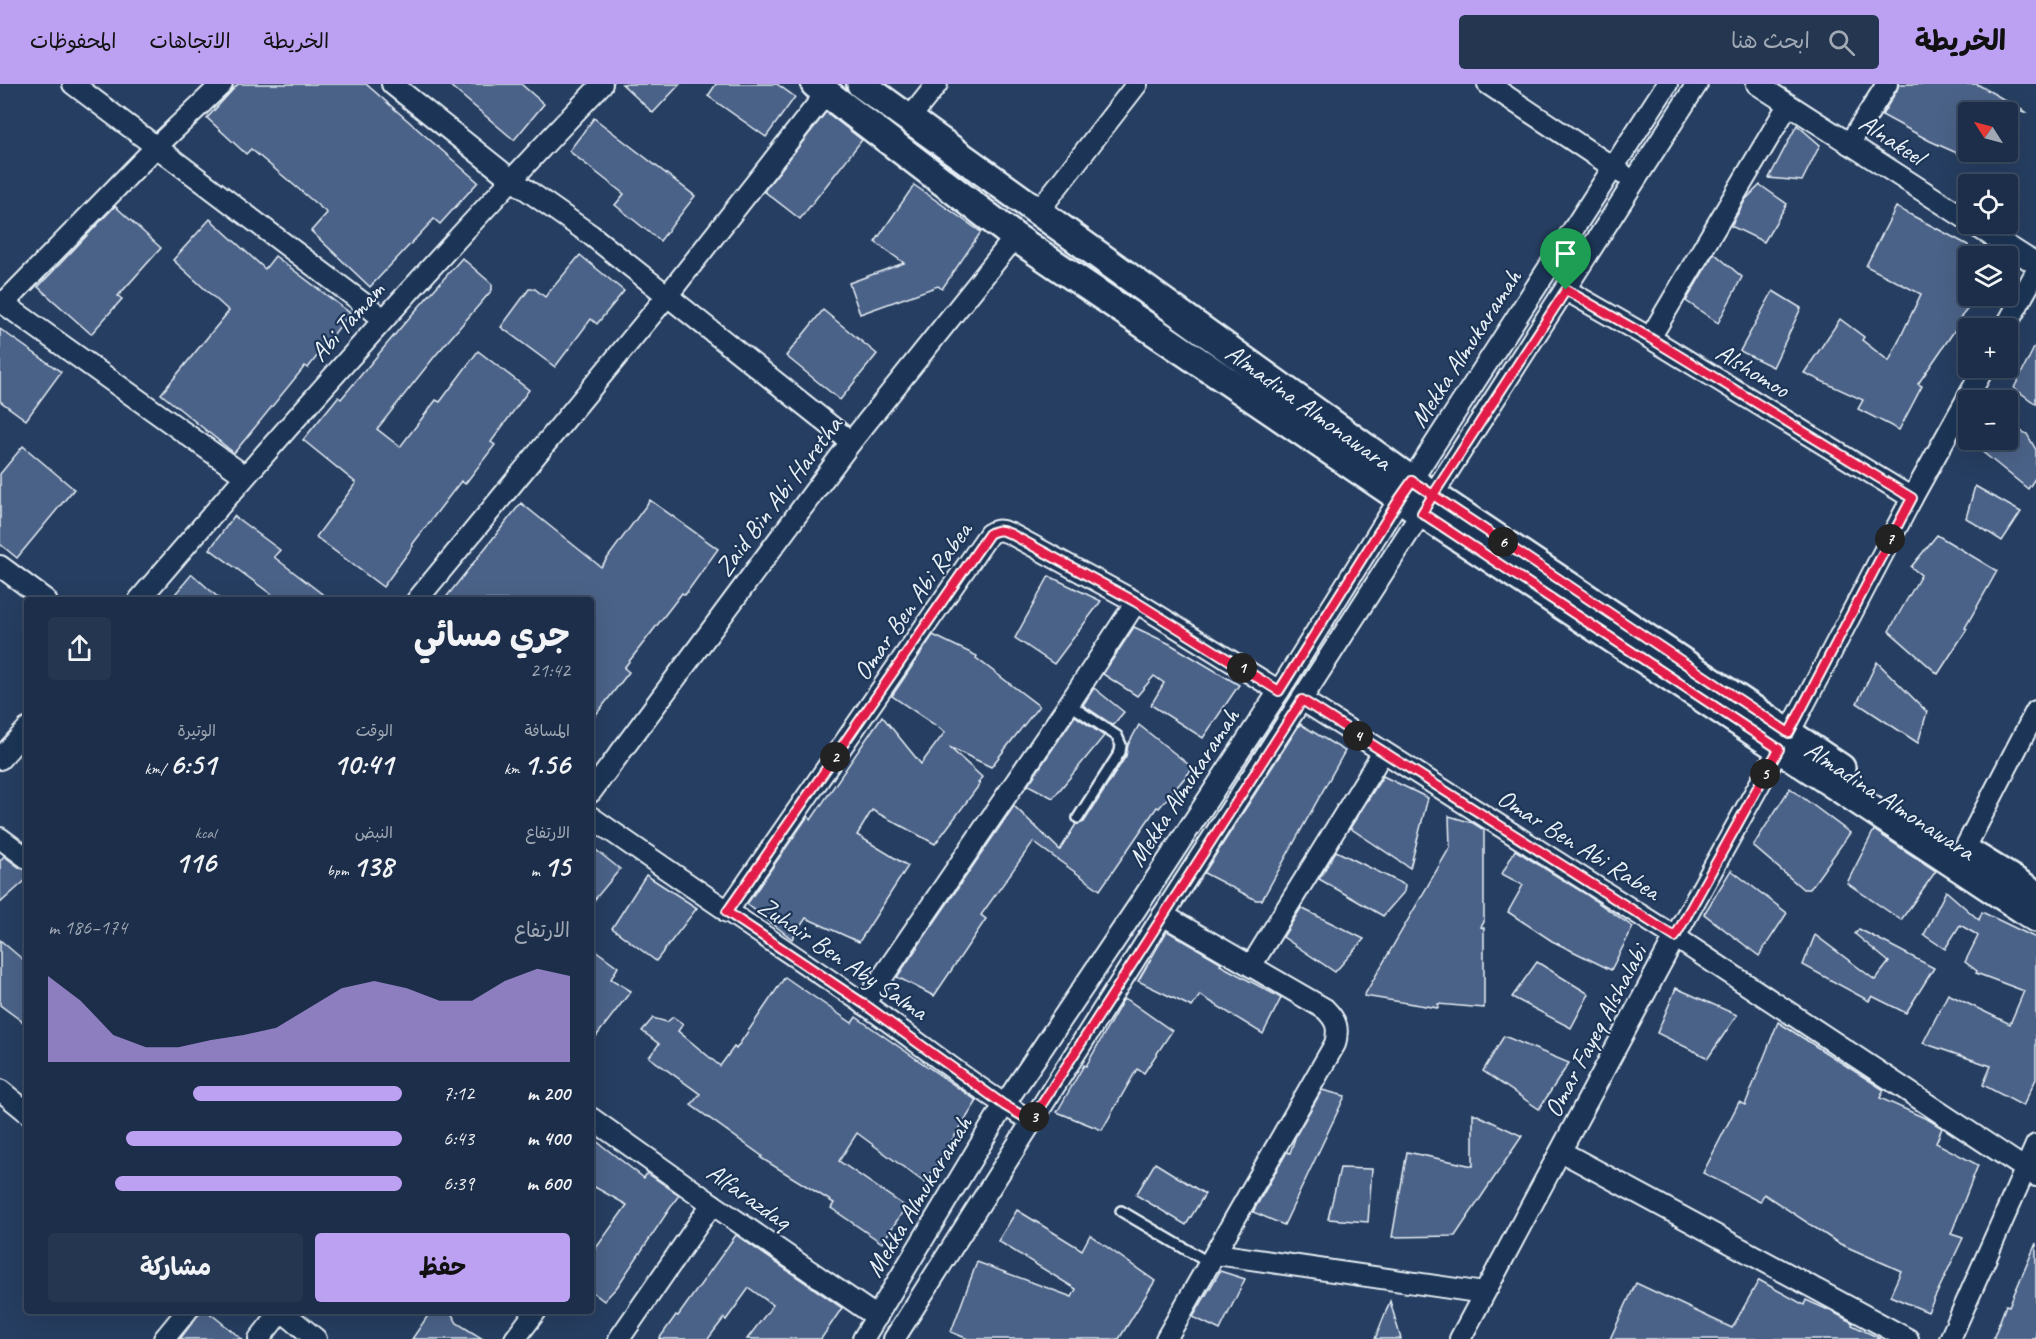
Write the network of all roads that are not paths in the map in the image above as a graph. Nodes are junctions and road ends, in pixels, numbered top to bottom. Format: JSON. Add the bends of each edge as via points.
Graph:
{"nodes":[{"id":1,"x":73,"y":84,"type":"edge"},
{"id":2,"x":222,"y":84,"type":"edge"},
{"id":3,"x":392,"y":84,"type":"edge"},
{"id":4,"x":602,"y":84,"type":"edge"},
{"id":5,"x":861,"y":84,"type":"edge"},
{"id":6,"x":937,"y":84,"type":"edge"},
{"id":7,"x":1137,"y":84,"type":"edge"},
{"id":8,"x":1488,"y":84,"type":"edge"},
{"id":9,"x":1667,"y":84,"type":"edge"},
{"id":10,"x":1697,"y":84,"type":"edge"},
{"id":11,"x":1757,"y":84,"type":"edge"},
{"id":12,"x":1887,"y":84,"type":"edge"},
{"id":13,"x":821,"y":88,"type":"edge"},
{"id":14,"x":1788,"y":105,"type":"junction"},
{"id":15,"x":909,"y":119,"type":"junction"},
{"id":16,"x":1850,"y":144,"type":"junction"},
{"id":17,"x":156,"y":147,"type":"junction"},
{"id":18,"x":1613,"y":168,"type":"junction"},
{"id":19,"x":512,"y":179,"type":"junction"},
{"id":20,"x":1634,"y":182,"type":"junction"},
{"id":21,"x":1038,"y":213,"type":"junction"},
{"id":22,"x":1958,"y":214,"type":"edge"},
{"id":23,"x":1989,"y":234,"type":"edge"},
{"id":24,"x":1015,"y":237,"type":"junction"},
{"id":25,"x":2036,"y":264,"type":"edge"},
{"id":26,"x":2036,"y":272,"type":"edge"},
{"id":27,"x":1566,"y":290,"type":"junction"},
{"id":28,"x":667,"y":296,"type":"junction"},
{"id":29,"x":2,"y":302,"type":"edge"},
{"id":30,"x":2011,"y":318,"type":"edge"},
{"id":31,"x":384,"y":319,"type":"junction"},
{"id":32,"x":1650,"y":338,"type":"junction"},
{"id":33,"x":1978,"y":378,"type":"edge"},
{"id":34,"x":852,"y":442,"type":"junction"},
{"id":35,"x":245,"y":476,"type":"junction"},
{"id":36,"x":1417,"y":497,"type":"junction"},
{"id":37,"x":1912,"y":498,"type":"junction"},
{"id":38,"x":0,"y":566,"type":"edge"},
{"id":39,"x":42,"y":597,"type":"edge"},
{"id":40,"x":142,"y":597,"type":"edge"},
{"id":41,"x":419,"y":597,"type":"edge"},
{"id":42,"x":1136,"y":602,"type":"junction"},
{"id":43,"x":1279,"y":691,"type":"junction"},
{"id":44,"x":1302,"y":700,"type":"junction"},
{"id":45,"x":1069,"y":704,"type":"junction"},
{"id":46,"x":2036,"y":711,"type":"edge"},
{"id":47,"x":24,"y":732,"type":"edge"},
{"id":48,"x":1784,"y":741,"type":"junction"},
{"id":49,"x":1383,"y":752,"type":"junction"},
{"id":50,"x":0,"y":759,"type":"edge"},
{"id":51,"x":594,"y":788,"type":"edge"},
{"id":52,"x":1078,"y":818,"type":"dead end"},
{"id":53,"x":594,"y":819,"type":"edge"},
{"id":54,"x":0,"y":838,"type":"edge"},
{"id":55,"x":1964,"y":850,"type":"junction"},
{"id":56,"x":24,"y":856,"type":"edge"},
{"id":57,"x":2036,"y":894,"type":"edge"},
{"id":58,"x":727,"y":912,"type":"junction"},
{"id":59,"x":1163,"y":915,"type":"junction"},
{"id":60,"x":2036,"y":918,"type":"edge"},
{"id":61,"x":1675,"y":937,"type":"junction"},
{"id":62,"x":1251,"y":966,"type":"junction"},
{"id":63,"x":864,"y":1004,"type":"junction"},
{"id":64,"x":1004,"y":1105,"type":"junction"},
{"id":65,"x":594,"y":1120,"type":"edge"},
{"id":66,"x":1031,"y":1121,"type":"junction"},
{"id":67,"x":2036,"y":1145,"type":"edge"},
{"id":68,"x":1562,"y":1152,"type":"junction"},
{"id":69,"x":2031,"y":1173,"type":"edge"},
{"id":70,"x":712,"y":1204,"type":"junction"},
{"id":71,"x":1121,"y":1211,"type":"dead end"},
{"id":72,"x":1214,"y":1259,"type":"junction"},
{"id":73,"x":1484,"y":1293,"type":"junction"},
{"id":74,"x":185,"y":1314,"type":"edge"},
{"id":75,"x":279,"y":1314,"type":"edge"},
{"id":76,"x":285,"y":1314,"type":"edge"},
{"id":77,"x":534,"y":1314,"type":"edge"},
{"id":78,"x":877,"y":1317,"type":"junction"},
{"id":79,"x":164,"y":1339,"type":"edge"},
{"id":80,"x":259,"y":1339,"type":"edge"},
{"id":81,"x":316,"y":1339,"type":"edge"},
{"id":82,"x":515,"y":1339,"type":"edge"},
{"id":83,"x":619,"y":1339,"type":"edge"},
{"id":84,"x":863,"y":1339,"type":"edge"},
{"id":85,"x":894,"y":1339,"type":"edge"},
{"id":86,"x":1166,"y":1339,"type":"edge"},
{"id":87,"x":1460,"y":1339,"type":"edge"},
{"id":88,"x":1908,"y":1339,"type":"edge"},
{"id":89,"x":1950,"y":1339,"type":"edge"}],
"edges":[{"from":1,"to":17,"type":"street"},
{"from":2,"to":17,"type":"street"},
{"from":3,"to":19,"type":"street"},
{"from":4,"to":19,"type":"street","name":"Abi Tamam"},
{"from":5,"to":15,"type":"main road","name":"Almadina Almonawara"},
{"from":6,"to":15,"type":"street"},
{"from":7,"to":21,"type":"street"},
{"from":8,"to":18,"type":"street"},
{"from":9,"to":18,"type":"street","name":"Mekka Almukaramah"},
{"from":10,"to":20,"type":"street","name":"Mekka Almukaramah"},
{"from":11,"to":14,"type":"street","name":"Alnakeel"},
{"from":12,"to":16,"type":"street"},
{"from":13,"to":24,"type":"main road"},
{"from":13,"to":28,"type":"street"},
{"from":14,"to":16,"type":"street","name":"Alnakeel"},
{"from":14,"to":32,"type":"street"},
{"from":15,"to":21,"type":"main road","name":"Almadina Almonawara"},
{"from":16,"to":22,"type":"street","name":"Alnakeel"},
{"from":17,"to":29,"type":"street"},
{"from":17,"to":31,"type":"street"},
{"from":18,"to":20,"type":"street"},
{"from":18,"to":36,"type":"street","name":"Mekka Almukaramah"},
{"from":19,"to":28,"type":"street"},
{"from":19,"to":31,"type":"street","name":"Abi Tamam"},
{"from":20,"to":27,"type":"street","name":"Mekka Almukaramah"},
{"from":21,"to":36,"type":"main road","name":"Almadina Almonawara"},
{"from":23,"to":25,"type":"street"},
{"from":24,"to":34,"type":"street","name":"Zaid Bin Abi Haretha"},
{"from":24,"to":36,"type":"main road"},
{"from":26,"to":30,"type":"street"},
{"from":27,"to":32,"type":"street","name":"Alshomoo"},
{"from":27,"to":36,"type":"street","name":"Mekka Almukaramah"},
{"from":28,"to":34,"type":"street"},
{"from":28,"to":41,"type":"street"},
{"from":29,"to":35,"type":"street"},
{"from":31,"to":35,"type":"street","name":"Abi Tamam"},
{"from":32,"to":37,"type":"street","name":"Alshomoo"},
{"from":33,"to":37,"type":"street","name":"Omar Fayeq Alshalabi"},
{"from":34,"to":51,"type":"street","name":"Zaid Bin Abi Haretha"},
{"from":35,"to":40,"type":"street","name":"Abi Tamam"},
{"from":36,"to":43,"type":"street","name":"Mekka Almukaramah"},
{"from":36,"to":44,"type":"street","name":"Mekka Almukaramah"},
{"from":36,"to":48,"type":"main road"},
{"from":37,"to":48,"type":"street","name":"Omar Fayeq Alshalabi"},
{"from":38,"to":39,"type":"street"},
{"from":42,"to":43,"type":"street","name":"Omar Ben Abi Rabea"},
{"from":42,"to":45,"type":"street"},
{"from":42,"to":58,"type":"street","name":"Omar Ben Abi Rabea","via":[[1011,534],[1001,530],[989,534]]},
{"from":43,"to":64,"type":"street","name":"Mekka Almukaramah"},
{"from":44,"to":49,"type":"street","name":"Omar Ben Abi Rabea"},
{"from":44,"to":59,"type":"street","name":"Mekka Almukaramah"},
{"from":45,"to":52,"type":"lane","via":[[1117,736],[1120,745],[1120,752]]},
{"from":45,"to":63,"type":"street"},
{"from":46,"to":55,"type":"street"},
{"from":47,"to":50,"type":"street"},
{"from":48,"to":55,"type":"main road","name":"Almadina Almonawara"},
{"from":48,"to":60,"type":"main road"},
{"from":48,"to":61,"type":"street","name":"Omar Fayeq Alshalabi"},
{"from":49,"to":61,"type":"street","name":"Omar Ben Abi Rabea"},
{"from":49,"to":62,"type":"street"},
{"from":53,"to":58,"type":"street","name":"Zuhair Ben Aby Salma"},
{"from":54,"to":56,"type":"street"},
{"from":55,"to":57,"type":"main road","name":"Almadina Almonawara"},
{"from":58,"to":63,"type":"street","name":"Zuhair Ben Aby Salma"},
{"from":59,"to":62,"type":"street"},
{"from":59,"to":66,"type":"street","name":"Mekka Almukaramah"},
{"from":61,"to":68,"type":"street","name":"Omar Fayeq Alshalabi"},
{"from":61,"to":69,"type":"street","name":"Omar Ben Abi Rabea"},
{"from":62,"to":72,"type":"street","via":[[1325,1009],[1338,1030],[1335,1044]]},
{"from":63,"to":64,"type":"street","name":"Zuhair Ben Aby Salma"},
{"from":64,"to":66,"type":"street","name":"Zuhair Ben Aby Salma"},
{"from":64,"to":78,"type":"street","name":"Mekka Almukaramah"},
{"from":65,"to":70,"type":"street","name":"Alfarazdaq"},
{"from":66,"to":85,"type":"street","name":"Mekka Almukaramah"},
{"from":67,"to":69,"type":"street"},
{"from":68,"to":73,"type":"street","name":"Omar Fayeq Alshalabi"},
{"from":68,"to":88,"type":"street"},
{"from":69,"to":89,"type":"street"},
{"from":70,"to":78,"type":"street","name":"Alfarazdaq"},
{"from":70,"to":83,"type":"street"},
{"from":71,"to":72,"type":"lane"},
{"from":72,"to":73,"type":"street"},
{"from":72,"to":86,"type":"street"},
{"from":73,"to":87,"type":"street","name":"Omar Fayeq Alshalabi"},
{"from":74,"to":79,"type":"street"},
{"from":75,"to":80,"type":"street"},
{"from":76,"to":81,"type":"street"},
{"from":77,"to":82,"type":"street"},
{"from":78,"to":84,"type":"street","name":"Mekka Almukaramah"}]}
